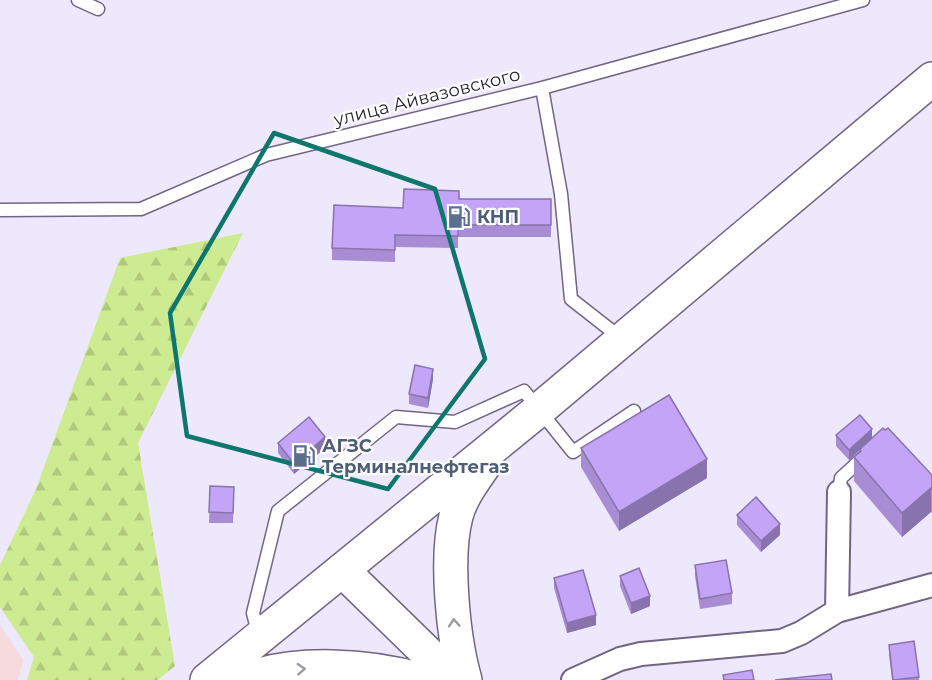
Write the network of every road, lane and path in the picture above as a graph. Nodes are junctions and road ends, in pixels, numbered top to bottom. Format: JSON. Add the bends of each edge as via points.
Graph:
{"nodes":[{"id":1,"x":78,"y":0,"type":"edge"},
{"id":2,"x":863,"y":0,"type":"edge"},
{"id":3,"x":98,"y":9,"type":"dead end"},
{"id":4,"x":932,"y":79,"type":"edge"},
{"id":5,"x":543,"y":88,"type":"junction"},
{"id":6,"x":0,"y":210,"type":"edge"},
{"id":7,"x":622,"y":339,"type":"junction"},
{"id":8,"x":540,"y":409,"type":"junction"},
{"id":9,"x":634,"y":411,"type":"dead end"},
{"id":10,"x":506,"y":436,"type":"junction"},
{"id":11,"x":872,"y":450,"type":"edge"},
{"id":12,"x":838,"y":492,"type":"joint"},
{"id":13,"x":342,"y":570,"type":"junction"},
{"id":14,"x":932,"y":585,"type":"edge"},
{"id":15,"x":837,"y":610,"type":"junction"},
{"id":16,"x":260,"y":638,"type":"junction"},
{"id":17,"x":207,"y":680,"type":"edge"},
{"id":18,"x":244,"y":680,"type":"edge"},
{"id":19,"x":421,"y":680,"type":"edge"},
{"id":20,"x":455,"y":680,"type":"edge"},
{"id":21,"x":465,"y":680,"type":"edge"},
{"id":22,"x":573,"y":680,"type":"edge"}],
"edges":[{"from":1,"to":3,"type":"lane"},
{"from":2,"to":5,"type":"lane","name":"улица Айвазовского"},
{"from":4,"to":7,"type":"main road"},
{"from":5,"to":6,"type":"lane","name":"улица Айвазовского","via":[[266,155],[141,208]]},
{"from":5,"to":7,"type":"lane","via":[[561,194],[572,298]]},
{"from":7,"to":8,"type":"main road"},
{"from":8,"to":9,"type":"lane","via":[[573,452]]},
{"from":8,"to":10,"type":"main road"},
{"from":8,"to":16,"type":"lane","via":[[524,391],[455,422],[396,417],[278,511],[253,613]]},
{"from":10,"to":13,"type":"main road"},
{"from":21,"to":10,"type":"main road","one_way":true,"via":[[454,629],[451,557],[456,515],[469,486]]},
{"from":11,"to":12,"type":"lane","via":[[841,478]]},
{"from":12,"to":15,"type":"street"},
{"from":13,"to":16,"type":"main road"},
{"from":13,"to":20,"type":"main road"},
{"from":14,"to":15,"type":"street"},
{"from":15,"to":22,"type":"street","via":[[782,641],[641,654]]},
{"from":16,"to":17,"type":"main road"},
{"from":18,"to":19,"type":"main road","one_way":true,"via":[[295,668],[378,670]]}]}
